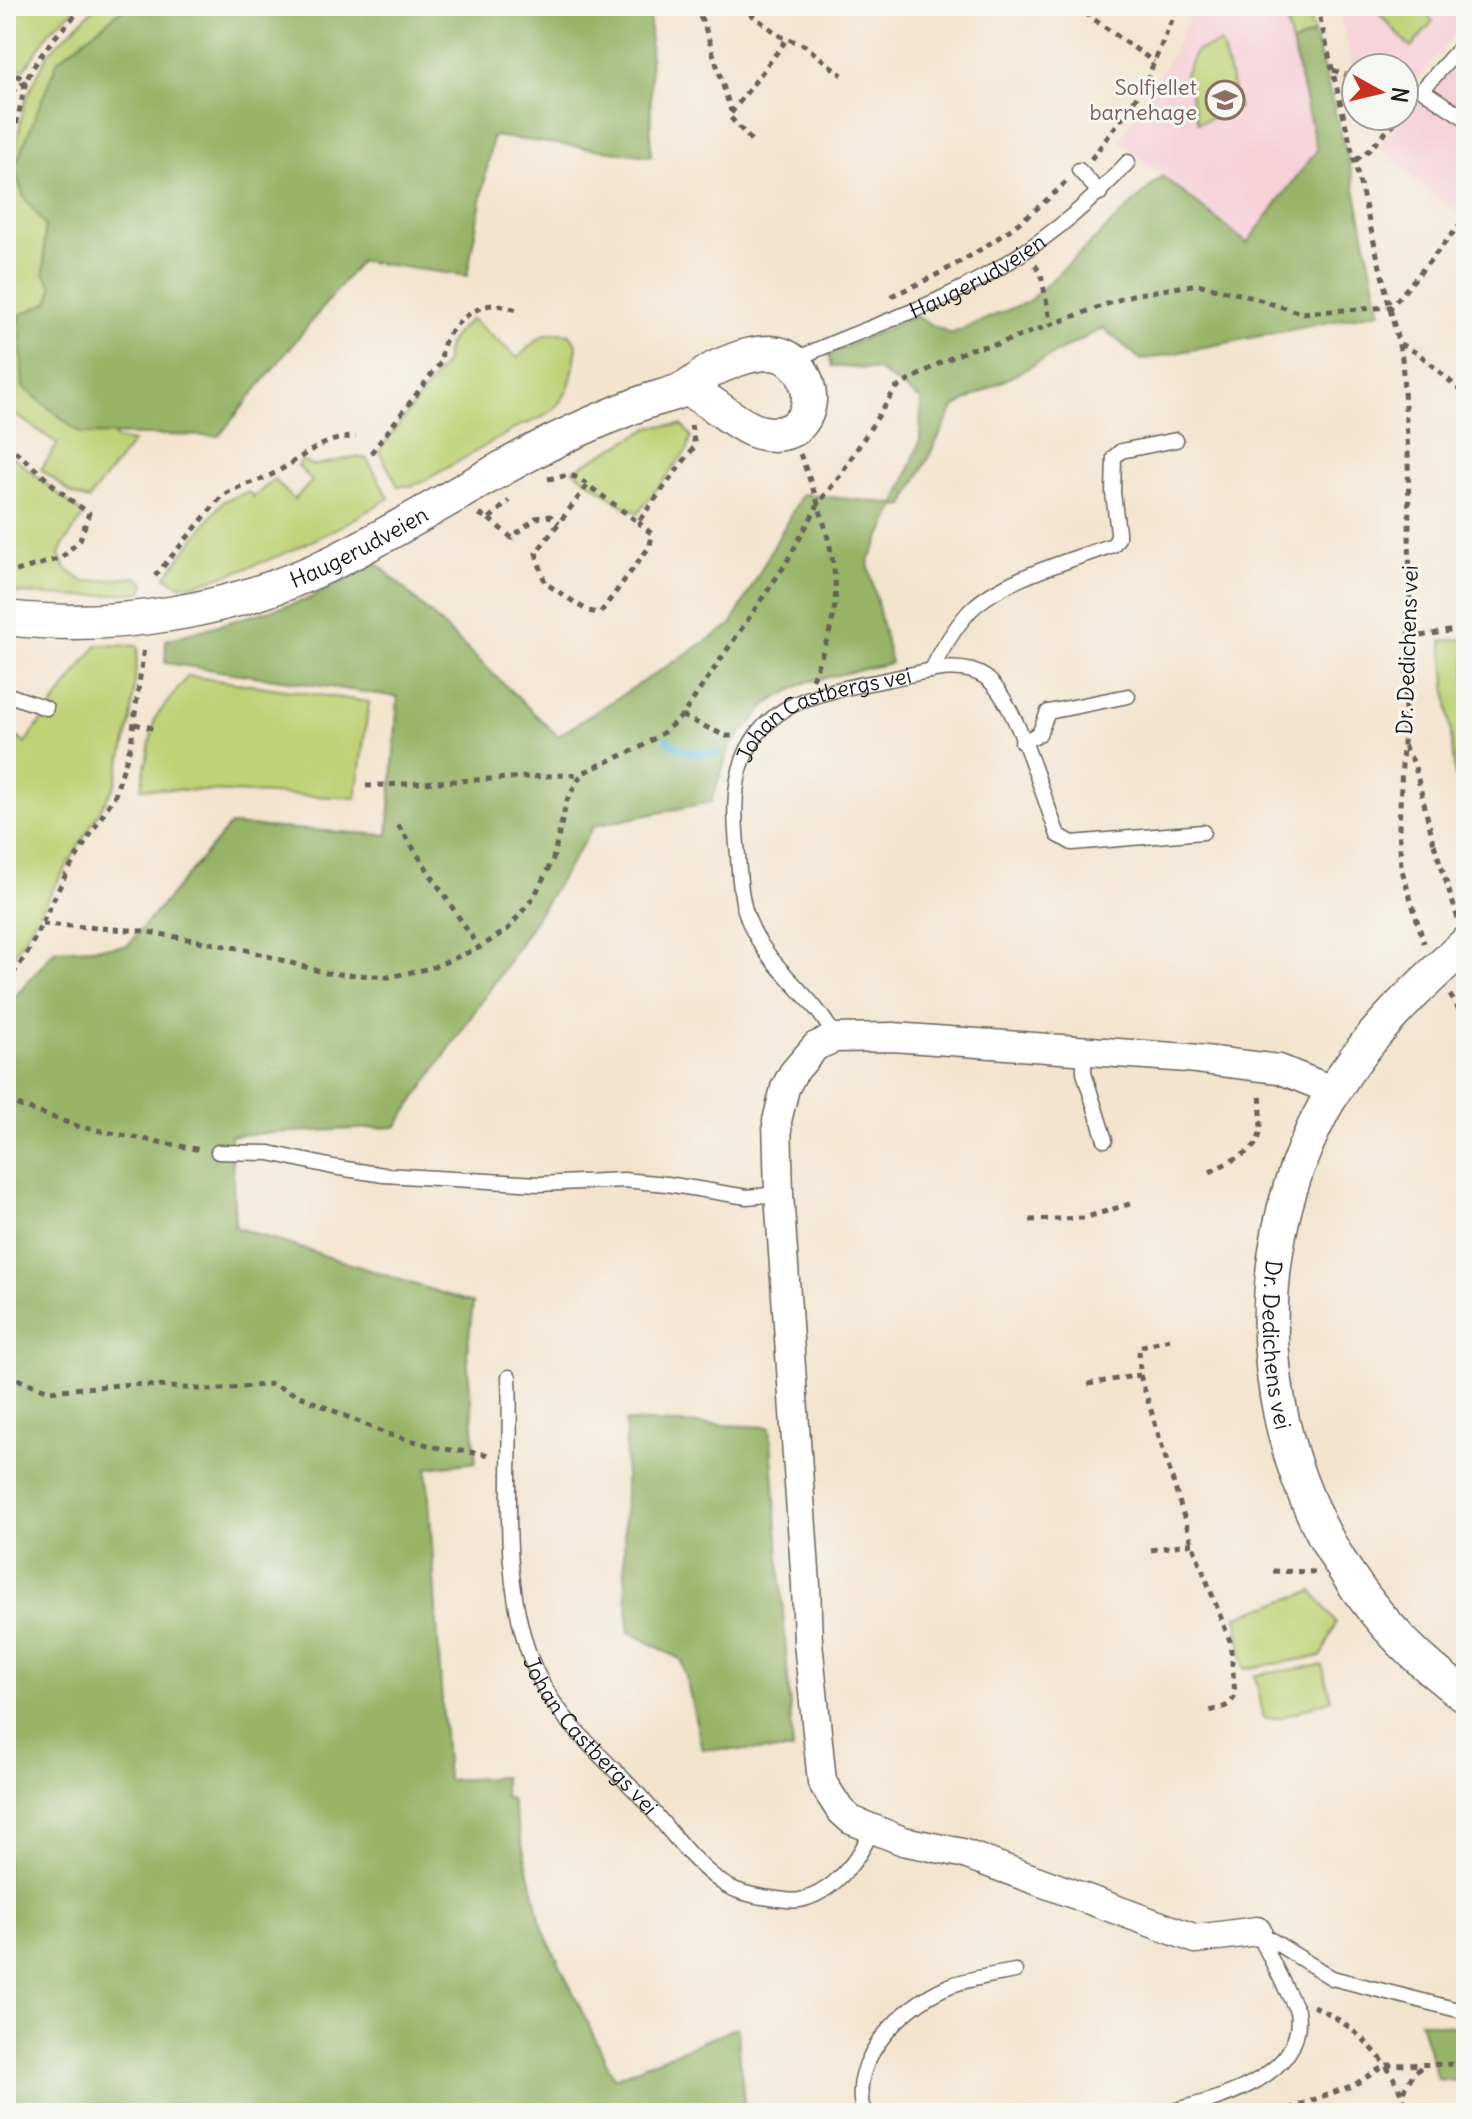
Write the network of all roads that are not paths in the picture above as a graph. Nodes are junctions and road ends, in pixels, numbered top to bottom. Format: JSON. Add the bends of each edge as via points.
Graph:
{"nodes":[{"id":1,"x":1466,"y":41,"type":"edge"},
{"id":2,"x":1466,"y":119,"type":"edge"},
{"id":3,"x":1128,"y":162,"type":"dead end"},
{"id":4,"x":1079,"y":170,"type":"road end"},
{"id":5,"x":1100,"y":193,"type":"junction"},
{"id":6,"x":803,"y":356,"type":"dead end"},
{"id":7,"x":689,"y":403,"type":"road end"},
{"id":8,"x":1176,"y":440,"type":"dead end"},
{"id":9,"x":6,"y":618,"type":"edge"},
{"id":10,"x":931,"y":671,"type":"junction"},
{"id":11,"x":6,"y":694,"type":"edge"},
{"id":12,"x":1128,"y":696,"type":"dead end"},
{"id":13,"x":46,"y":708,"type":"dead end"},
{"id":14,"x":1022,"y":742,"type":"junction"},
{"id":15,"x":1203,"y":832,"type":"dead end"},
{"id":16,"x":1466,"y":944,"type":"edge"},
{"id":17,"x":835,"y":1038,"type":"junction"},
{"id":18,"x":1084,"y":1050,"type":"junction"},
{"id":19,"x":1334,"y":1091,"type":"junction"},
{"id":20,"x":1105,"y":1140,"type":"dead end"},
{"id":21,"x":218,"y":1152,"type":"road end"},
{"id":22,"x":779,"y":1194,"type":"junction"},
{"id":23,"x":509,"y":1377,"type":"dead end"},
{"id":24,"x":1457,"y":1682,"type":"edge"},
{"id":25,"x":872,"y":1830,"type":"junction"},
{"id":26,"x":1257,"y":1931,"type":"junction"},
{"id":27,"x":1015,"y":1971,"type":"dead end"},
{"id":28,"x":1466,"y":2012,"type":"edge"},
{"id":29,"x":864,"y":2113,"type":"edge"},
{"id":30,"x":1164,"y":2113,"type":"edge"}],
"edges":[{"from":1,"to":2,"type":"lane","via":[[1422,90]]},
{"from":3,"to":5,"type":"lane","name":"Haugerudveien"},
{"from":4,"to":5,"type":"lane"},
{"from":5,"to":6,"type":"lane","name":"Haugerudveien","via":[[1025,252],[941,299]]},
{"from":7,"to":9,"type":"street","name":"Haugerudveien","via":[[646,401],[585,426],[334,562],[281,584],[197,609],[143,618],[78,623]]},
{"from":8,"to":10,"type":"lane","name":"Johan Castbergs vei","via":[[1114,457],[1118,538],[1113,545],[984,599],[969,612]]},
{"from":10,"to":14,"type":"lane","name":"Johan Castbergs vei","via":[[963,669],[984,676],[999,690]]},
{"from":10,"to":17,"type":"lane","name":"Johan Castbergs vei","via":[[827,693],[776,715],[756,737],[737,778],[733,808],[745,908],[755,937]]},
{"from":11,"to":13,"type":"lane"},
{"from":12,"to":14,"type":"lane","via":[[1048,712],[1039,734]]},
{"from":14,"to":15,"type":"lane","name":"Johan Castbergs vei","via":[[1063,840],[1100,842]]},
{"from":16,"to":19,"type":"street","name":"Dr. Dedichens vei","via":[[1383,1022]]},
{"from":17,"to":18,"type":"street"},
{"from":17,"to":22,"type":"street","via":[[816,1046],[785,1088],[777,1121]]},
{"from":18,"to":19,"type":"street","via":[[1279,1069]]},
{"from":18,"to":20,"type":"lane","via":[[1084,1073]]},
{"from":19,"to":24,"type":"street","name":"Dr. Dedichens vei","via":[[1303,1154],[1280,1223],[1270,1330],[1283,1432],[1308,1504],[1341,1566],[1376,1614],[1425,1665]]},
{"from":21,"to":22,"type":"lane","via":[[270,1153],[384,1175],[539,1184],[623,1180],[747,1197]]},
{"from":22,"to":25,"type":"street","via":[[817,1752],[822,1782],[840,1810]]},
{"from":23,"to":25,"type":"lane","name":"Johan Castbergs vei","via":[[510,1569],[519,1624],[554,1707],[679,1843],[734,1890],[797,1901],[816,1895],[834,1882]]},
{"from":25,"to":26,"type":"street","via":[[962,1853],[1196,1939]]},
{"from":26,"to":28,"type":"lane","via":[[1332,1978]]},
{"from":26,"to":30,"type":"lane","via":[[1293,1999],[1297,2035],[1285,2058],[1248,2085]]},
{"from":27,"to":29,"type":"lane","via":[[952,1985],[903,2017],[867,2062],[859,2086]]}]}
